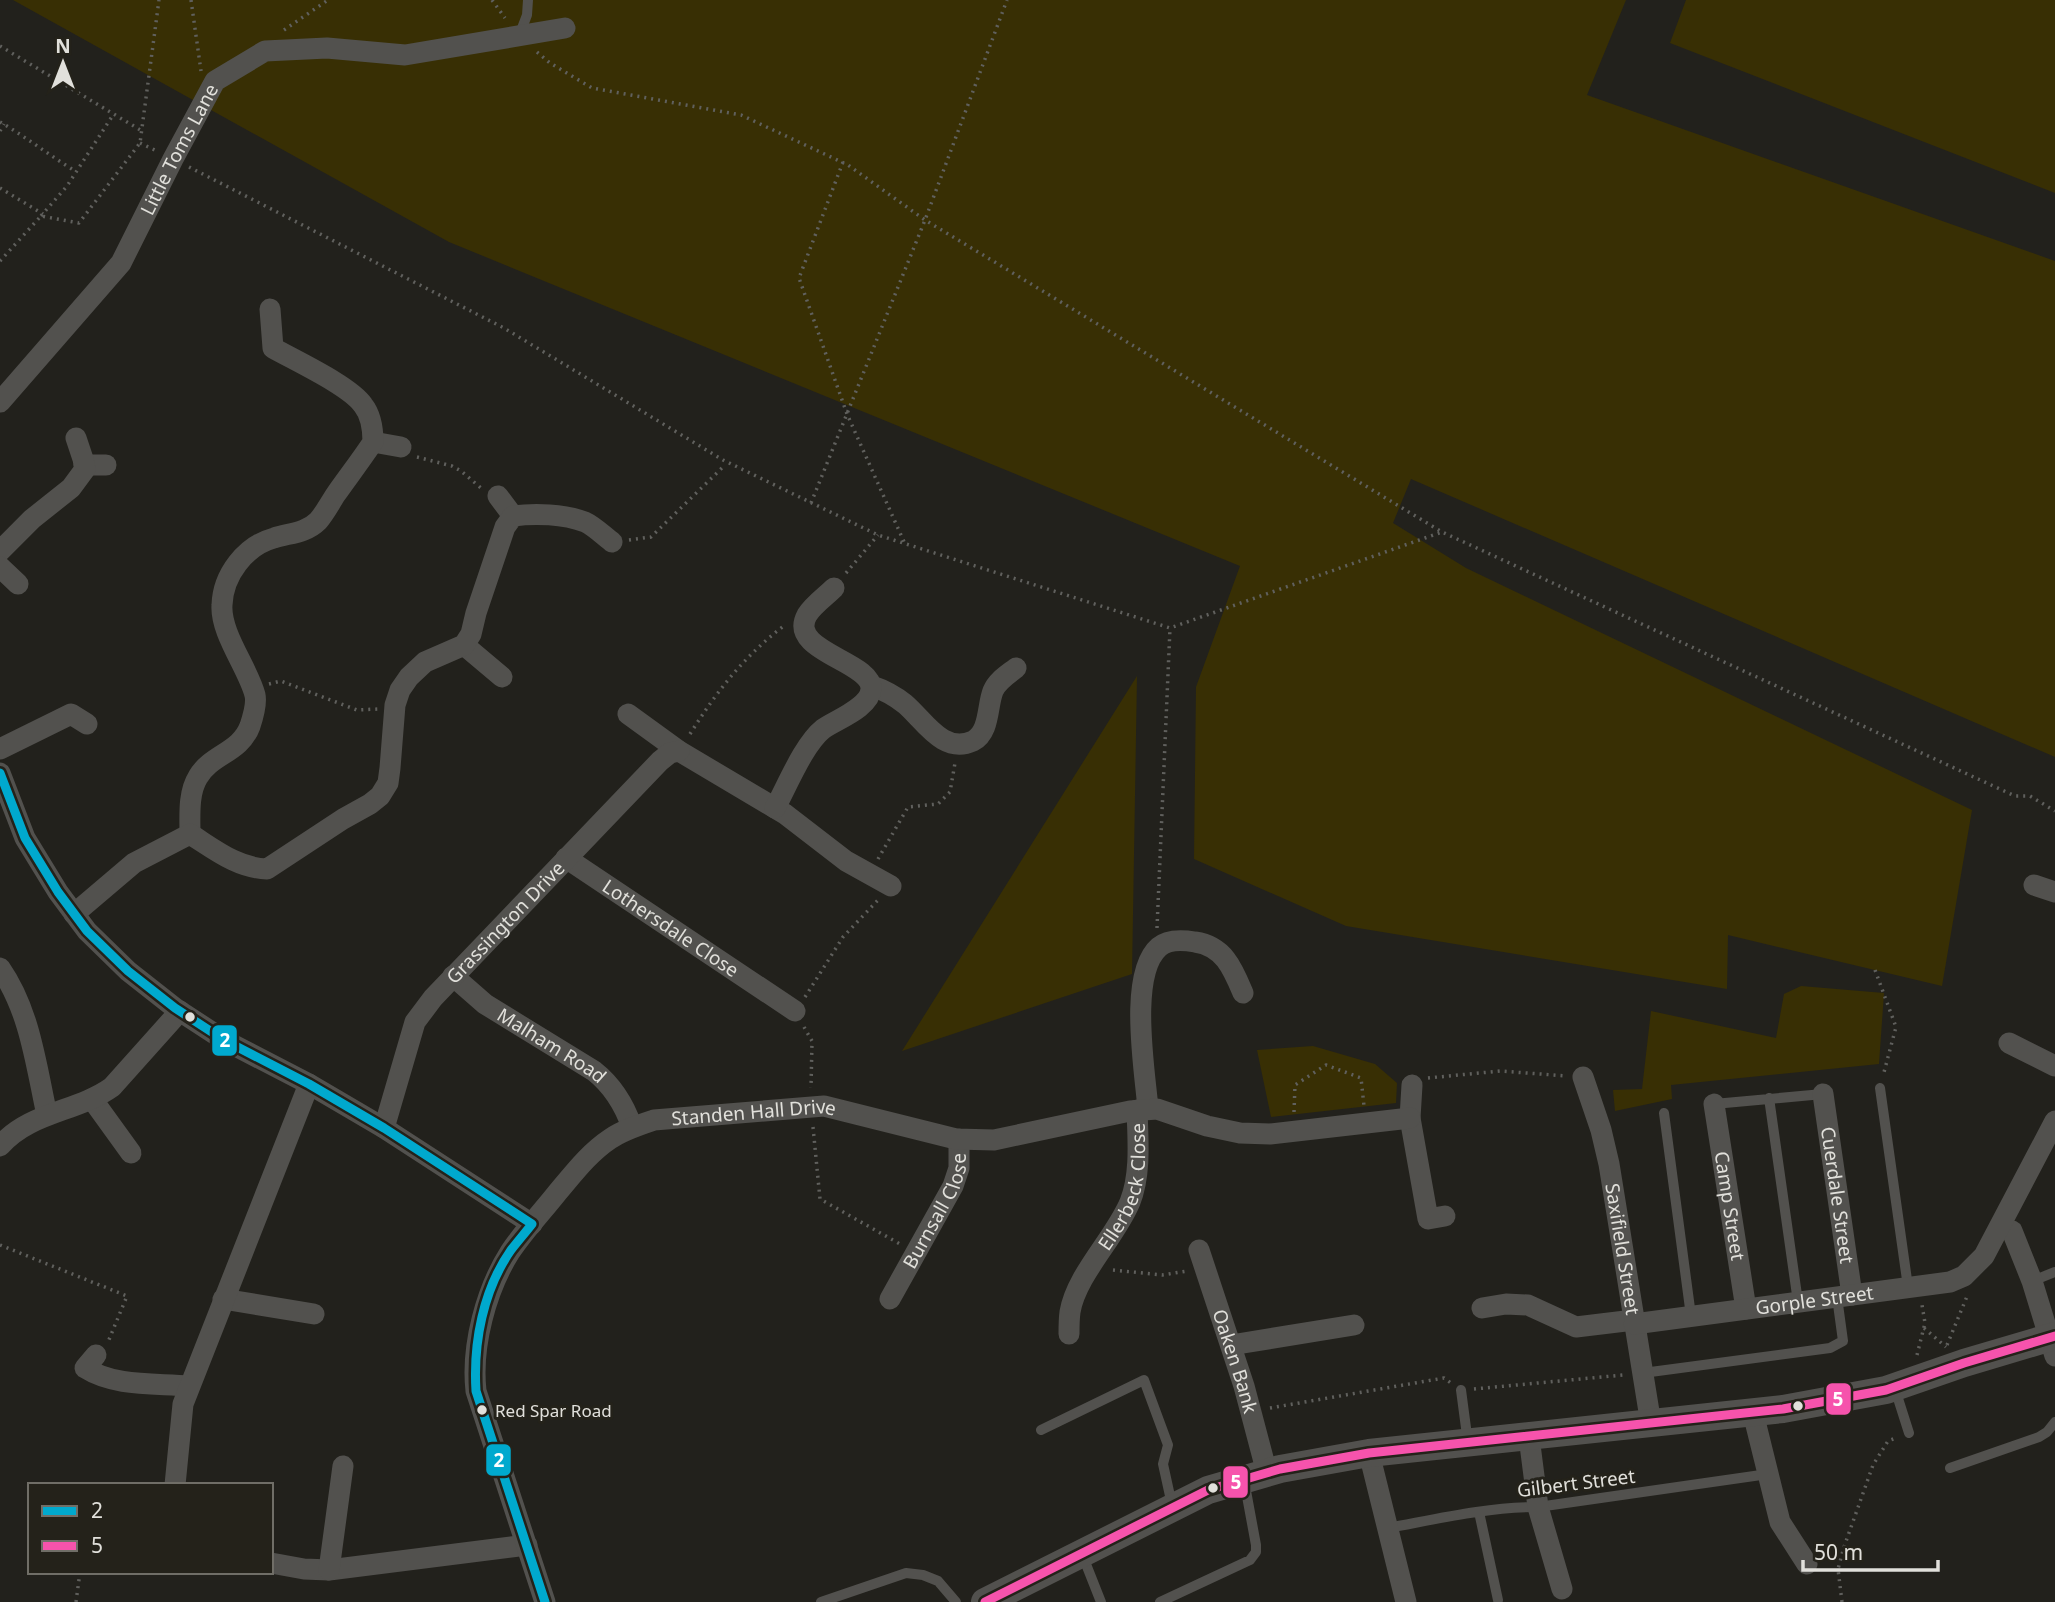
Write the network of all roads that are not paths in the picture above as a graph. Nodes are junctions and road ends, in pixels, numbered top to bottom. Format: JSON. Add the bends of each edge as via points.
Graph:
{"nodes":[{"id":1,"x":528,"y":0,"type":"edge"},
{"id":2,"x":565,"y":28,"type":"dead end"},
{"id":3,"x":519,"y":36,"type":"junction"},
{"id":4,"x":270,"y":309,"type":"dead end"},
{"id":5,"x":0,"y":402,"type":"edge"},
{"id":6,"x":76,"y":438,"type":"dead end"},
{"id":7,"x":373,"y":442,"type":"junction"},
{"id":8,"x":401,"y":447,"type":"road end"},
{"id":9,"x":84,"y":465,"type":"junction"},
{"id":10,"x":106,"y":465,"type":"dead end"},
{"id":11,"x":498,"y":496,"type":"road end"},
{"id":12,"x":513,"y":516,"type":"junction"},
{"id":13,"x":612,"y":542,"type":"road end"},
{"id":14,"x":0,"y":551,"type":"edge"},
{"id":15,"x":0,"y":567,"type":"edge"},
{"id":16,"x":18,"y":584,"type":"dead end"},
{"id":17,"x":834,"y":588,"type":"road end"},
{"id":18,"x":464,"y":645,"type":"junction"},
{"id":19,"x":1016,"y":668,"type":"dead end"},
{"id":20,"x":502,"y":677,"type":"dead end"},
{"id":21,"x":872,"y":686,"type":"junction"},
{"id":22,"x":76,"y":711,"type":"dead end"},
{"id":23,"x":628,"y":714,"type":"dead end"},
{"id":24,"x":0,"y":749,"type":"edge"},
{"id":25,"x":679,"y":751,"type":"junction"},
{"id":26,"x":0,"y":773,"type":"edge"},
{"id":27,"x":775,"y":808,"type":"junction"},
{"id":28,"x":190,"y":834,"type":"junction"},
{"id":29,"x":566,"y":858,"type":"junction"},
{"id":30,"x":2034,"y":885,"type":"dead end"},
{"id":31,"x":891,"y":886,"type":"road end"},
{"id":32,"x":2055,"y":892,"type":"edge"},
{"id":33,"x":75,"y":914,"type":"junction"},
{"id":34,"x":0,"y":968,"type":"edge"},
{"id":35,"x":453,"y":976,"type":"junction"},
{"id":36,"x":1243,"y":993,"type":"dead end"},
{"id":37,"x":180,"y":1011,"type":"junction"},
{"id":38,"x":795,"y":1011,"type":"road end"},
{"id":39,"x":2009,"y":1043,"type":"dead end"},
{"id":40,"x":2055,"y":1066,"type":"edge"},
{"id":41,"x":1583,"y":1077,"type":"road end"},
{"id":42,"x":309,"y":1084,"type":"junction"},
{"id":43,"x":1412,"y":1085,"type":"road end"},
{"id":44,"x":1880,"y":1088,"type":"road end"},
{"id":45,"x":1824,"y":1094,"type":"joint"},
{"id":46,"x":1769,"y":1098,"type":"junction"},
{"id":47,"x":92,"y":1099,"type":"junction"},
{"id":48,"x":1714,"y":1104,"type":"joint"},
{"id":49,"x":1142,"y":1110,"type":"junction"},
{"id":50,"x":1664,"y":1113,"type":"dead end"},
{"id":51,"x":47,"y":1115,"type":"junction"},
{"id":52,"x":1410,"y":1118,"type":"junction"},
{"id":53,"x":2055,"y":1121,"type":"edge"},
{"id":54,"x":632,"y":1127,"type":"junction"},
{"id":55,"x":384,"y":1128,"type":"junction"},
{"id":56,"x":959,"y":1139,"type":"junction"},
{"id":57,"x":0,"y":1146,"type":"edge"},
{"id":58,"x":131,"y":1153,"type":"dead end"},
{"id":59,"x":1429,"y":1219,"type":"dead end"},
{"id":60,"x":531,"y":1224,"type":"junction"},
{"id":61,"x":2012,"y":1231,"type":"dead end"},
{"id":62,"x":1202,"y":1258,"type":"road end"},
{"id":63,"x":2055,"y":1272,"type":"edge"},
{"id":64,"x":2032,"y":1281,"type":"junction"},
{"id":65,"x":891,"y":1284,"type":"dead end"},
{"id":66,"x":1908,"y":1287,"type":"junction"},
{"id":67,"x":1844,"y":1296,"type":"junction"},
{"id":68,"x":223,"y":1299,"type":"junction"},
{"id":69,"x":1492,"y":1300,"type":"dead end"},
{"id":70,"x":1798,"y":1302,"type":"junction"},
{"id":71,"x":1746,"y":1309,"type":"junction"},
{"id":72,"x":1691,"y":1316,"type":"junction"},
{"id":73,"x":301,"y":1317,"type":"dead end"},
{"id":74,"x":1634,"y":1322,"type":"junction"},
{"id":75,"x":1354,"y":1325,"type":"dead end"},
{"id":76,"x":1069,"y":1334,"type":"dead end"},
{"id":77,"x":2053,"y":1343,"type":"edge"},
{"id":78,"x":1231,"y":1345,"type":"junction"},
{"id":79,"x":86,"y":1367,"type":"road end"},
{"id":80,"x":1643,"y":1373,"type":"junction"},
{"id":81,"x":1904,"y":1384,"type":"junction"},
{"id":82,"x":189,"y":1385,"type":"junction"},
{"id":83,"x":1461,"y":1390,"type":"dead end"},
{"id":84,"x":1753,"y":1413,"type":"junction"},
{"id":85,"x":2055,"y":1422,"type":"edge"},
{"id":86,"x":1651,"y":1424,"type":"junction"},
{"id":87,"x":1041,"y":1430,"type":"dead end"},
{"id":88,"x":1909,"y":1433,"type":"road end"},
{"id":89,"x":1529,"y":1437,"type":"junction"},
{"id":90,"x":1468,"y":1443,"type":"junction"},
{"id":91,"x":1370,"y":1453,"type":"junction"},
{"id":92,"x":343,"y":1466,"type":"dead end"},
{"id":93,"x":1950,"y":1468,"type":"dead end"},
{"id":94,"x":1768,"y":1474,"type":"junction"},
{"id":95,"x":1255,"y":1476,"type":"junction"},
{"id":96,"x":175,"y":1483,"type":"edge"},
{"id":97,"x":1538,"y":1507,"type":"junction"},
{"id":98,"x":1173,"y":1508,"type":"junction"},
{"id":99,"x":1479,"y":1512,"type":"junction"},
{"id":100,"x":1388,"y":1528,"type":"junction"},
{"id":101,"x":527,"y":1545,"type":"junction"},
{"id":102,"x":1082,"y":1554,"type":"junction"},
{"id":103,"x":273,"y":1563,"type":"edge"},
{"id":104,"x":1807,"y":1564,"type":"dead end"},
{"id":105,"x":328,"y":1570,"type":"junction"},
{"id":106,"x":1562,"y":1589,"type":"dead end"},
{"id":107,"x":1498,"y":1600,"type":"dead end"},
{"id":108,"x":545,"y":1602,"type":"edge"},
{"id":109,"x":821,"y":1602,"type":"edge"},
{"id":110,"x":956,"y":1602,"type":"edge"},
{"id":111,"x":985,"y":1602,"type":"edge"},
{"id":112,"x":1101,"y":1602,"type":"edge"},
{"id":113,"x":1160,"y":1602,"type":"edge"},
{"id":114,"x":1406,"y":1602,"type":"edge"}],
"edges":[{"from":1,"to":3,"type":"lane"},
{"from":2,"to":3,"type":"street","name":"Little Toms Lane"},
{"from":3,"to":5,"type":"street","name":"Little Toms Lane","via":[[405,55],[327,48],[265,51],[215,82],[121,263]]},
{"from":4,"to":7,"type":"street","via":[[264,353],[353,393],[365,407]]},
{"from":6,"to":9,"type":"street"},
{"from":7,"to":8,"type":"street"},
{"from":7,"to":28,"type":"street","via":[[318,521],[313,537],[271,538],[231,571],[221,607],[256,697],[254,712],[241,743],[197,777]]},
{"from":9,"to":10,"type":"street"},
{"from":9,"to":14,"type":"street","via":[[71,488]]},
{"from":11,"to":12,"type":"street"},
{"from":12,"to":13,"type":"street","via":[[576,520]]},
{"from":12,"to":18,"type":"street","via":[[505,527]]},
{"from":15,"to":16,"type":"street"},
{"from":17,"to":21,"type":"street","via":[[807,614],[805,631],[811,641],[867,677]]},
{"from":18,"to":20,"type":"street"},
{"from":18,"to":28,"type":"street","via":[[425,662],[400,690],[388,783],[370,804],[267,869],[237,863]]},
{"from":19,"to":21,"type":"street","via":[[993,690],[979,737],[958,743],[938,737],[904,703]]},
{"from":21,"to":27,"type":"street","via":[[861,705],[822,730],[808,747]]},
{"from":22,"to":24,"type":"street"},
{"from":23,"to":25,"type":"street"},
{"from":25,"to":27,"type":"street"},
{"from":25,"to":29,"type":"street","name":"Grassington Drive","via":[[660,761]]},
{"from":26,"to":33,"type":"street","via":[[25,838]]},
{"from":27,"to":31,"type":"street","via":[[846,861]]},
{"from":28,"to":33,"type":"street","via":[[134,863]]},
{"from":29,"to":35,"type":"street","name":"Grassington Drive"},
{"from":29,"to":38,"type":"street","name":"Lothersdale Close","via":[[771,1006]]},
{"from":30,"to":32,"type":"street"},
{"from":33,"to":37,"type":"street","via":[[128,971]]},
{"from":34,"to":51,"type":"street","via":[[23,1013]]},
{"from":35,"to":54,"type":"street","name":"Malham Road","via":[[485,1004],[608,1082]]},
{"from":35,"to":55,"type":"street","name":"Grassington Drive","via":[[415,1022]]},
{"from":36,"to":49,"type":"street","name":"Ellerbeck Close","via":[[1232,965],[1218,952],[1197,942],[1173,940],[1160,946],[1147,962],[1141,989]]},
{"from":37,"to":42,"type":"street","via":[[224,1040]]},
{"from":37,"to":47,"type":"street","via":[[112,1087]]},
{"from":39,"to":40,"type":"street"},
{"from":41,"to":74,"type":"street","name":"Saxifield Street","via":[[1609,1164]]},
{"from":42,"to":55,"type":"street"},
{"from":42,"to":68,"type":"street"},
{"from":43,"to":52,"type":"street"},
{"from":44,"to":66,"type":"lane"},
{"from":45,"to":46,"type":"lane"},
{"from":45,"to":67,"type":"street","name":"Cuerdale Street"},
{"from":46,"to":48,"type":"lane"},
{"from":46,"to":70,"type":"lane"},
{"from":47,"to":51,"type":"street"},
{"from":47,"to":58,"type":"street"},
{"from":48,"to":71,"type":"street","name":"Camp Street"},
{"from":49,"to":52,"type":"street","name":"Standen Hall Drive","via":[[1157,1109],[1240,1133],[1270,1134]]},
{"from":49,"to":56,"type":"street","name":"Standen Hall Drive","via":[[995,1140]]},
{"from":49,"to":76,"type":"street","name":"Ellerbeck Close","via":[[1131,1200],[1105,1265],[1080,1284],[1070,1310]]},
{"from":50,"to":72,"type":"lane"},
{"from":51,"to":57,"type":"street","via":[[20,1127]]},
{"from":52,"to":59,"type":"street"},
{"from":53,"to":66,"type":"street","name":"Gorple Street","via":[[1984,1256],[1964,1276],[1950,1282]]},
{"from":54,"to":56,"type":"street","name":"Standen Hall Drive","via":[[654,1120],[824,1106]]},
{"from":54,"to":60,"type":"street","name":"Standen Hall Drive","via":[[586,1158]]},
{"from":55,"to":60,"type":"street"},
{"from":56,"to":65,"type":"street","name":"Burnsall Close","via":[[959,1168],[953,1186],[916,1253]]},
{"from":60,"to":101,"type":"street","name":"Standen Hall Drive","via":[[495,1282],[476,1343],[474,1371],[476,1391]]},
{"from":61,"to":64,"type":"street"},
{"from":62,"to":78,"type":"street","name":"Oaken Bank"},
{"from":63,"to":64,"type":"lane"},
{"from":64,"to":77,"type":"street"},
{"from":66,"to":67,"type":"street","name":"Gorple Street"},
{"from":67,"to":70,"type":"street","name":"Gorple Street"},
{"from":67,"to":80,"type":"lane","via":[[1843,1341],[1830,1348]]},
{"from":68,"to":73,"type":"street"},
{"from":68,"to":82,"type":"street"},
{"from":69,"to":74,"type":"street","name":"Gorple Street","via":[[1528,1305],[1576,1327]]},
{"from":70,"to":71,"type":"street","name":"Gorple Street"},
{"from":71,"to":72,"type":"street","name":"Gorple Street"},
{"from":72,"to":74,"type":"street","name":"Gorple Street"},
{"from":74,"to":80,"type":"street","name":"Saxifield Street"},
{"from":75,"to":78,"type":"street"},
{"from":77,"to":81,"type":"street","via":[[1955,1358]]},
{"from":78,"to":95,"type":"street","name":"Oaken Bank","via":[[1255,1421]]},
{"from":79,"to":82,"type":"street","via":[[96,1375],[117,1380]]},
{"from":80,"to":86,"type":"street","name":"Saxifield Street"},
{"from":81,"to":84,"type":"street"},
{"from":81,"to":88,"type":"lane"},
{"from":82,"to":96,"type":"street"},
{"from":83,"to":90,"type":"lane"},
{"from":84,"to":86,"type":"street"},
{"from":84,"to":94,"type":"street"},
{"from":85,"to":93,"type":"lane","via":[[2039,1437]]},
{"from":86,"to":89,"type":"street"},
{"from":87,"to":98,"type":"lane","via":[[1144,1380],[1168,1445],[1163,1464]]},
{"from":89,"to":90,"type":"street"},
{"from":89,"to":97,"type":"street"},
{"from":90,"to":91,"type":"street"},
{"from":91,"to":95,"type":"street"},
{"from":91,"to":100,"type":"street"},
{"from":92,"to":105,"type":"street"},
{"from":94,"to":97,"type":"lane","name":"Gilbert Street"},
{"from":94,"to":104,"type":"street","via":[[1780,1522]]},
{"from":95,"to":98,"type":"street","via":[[1208,1490]]},
{"from":95,"to":113,"type":"lane","via":[[1256,1545],[1251,1560]]},
{"from":97,"to":99,"type":"lane","name":"Gilbert Street"},
{"from":97,"to":106,"type":"street"},
{"from":98,"to":102,"type":"street"},
{"from":99,"to":100,"type":"lane","name":"Gilbert Street"},
{"from":99,"to":107,"type":"lane"},
{"from":100,"to":114,"type":"street"},
{"from":101,"to":105,"type":"street"},
{"from":101,"to":108,"type":"street","name":"Standen Hall Drive"},
{"from":102,"to":111,"type":"street"},
{"from":102,"to":112,"type":"lane"},
{"from":103,"to":105,"type":"street"},
{"from":109,"to":110,"type":"lane","via":[[906,1573],[938,1581]]}]}
